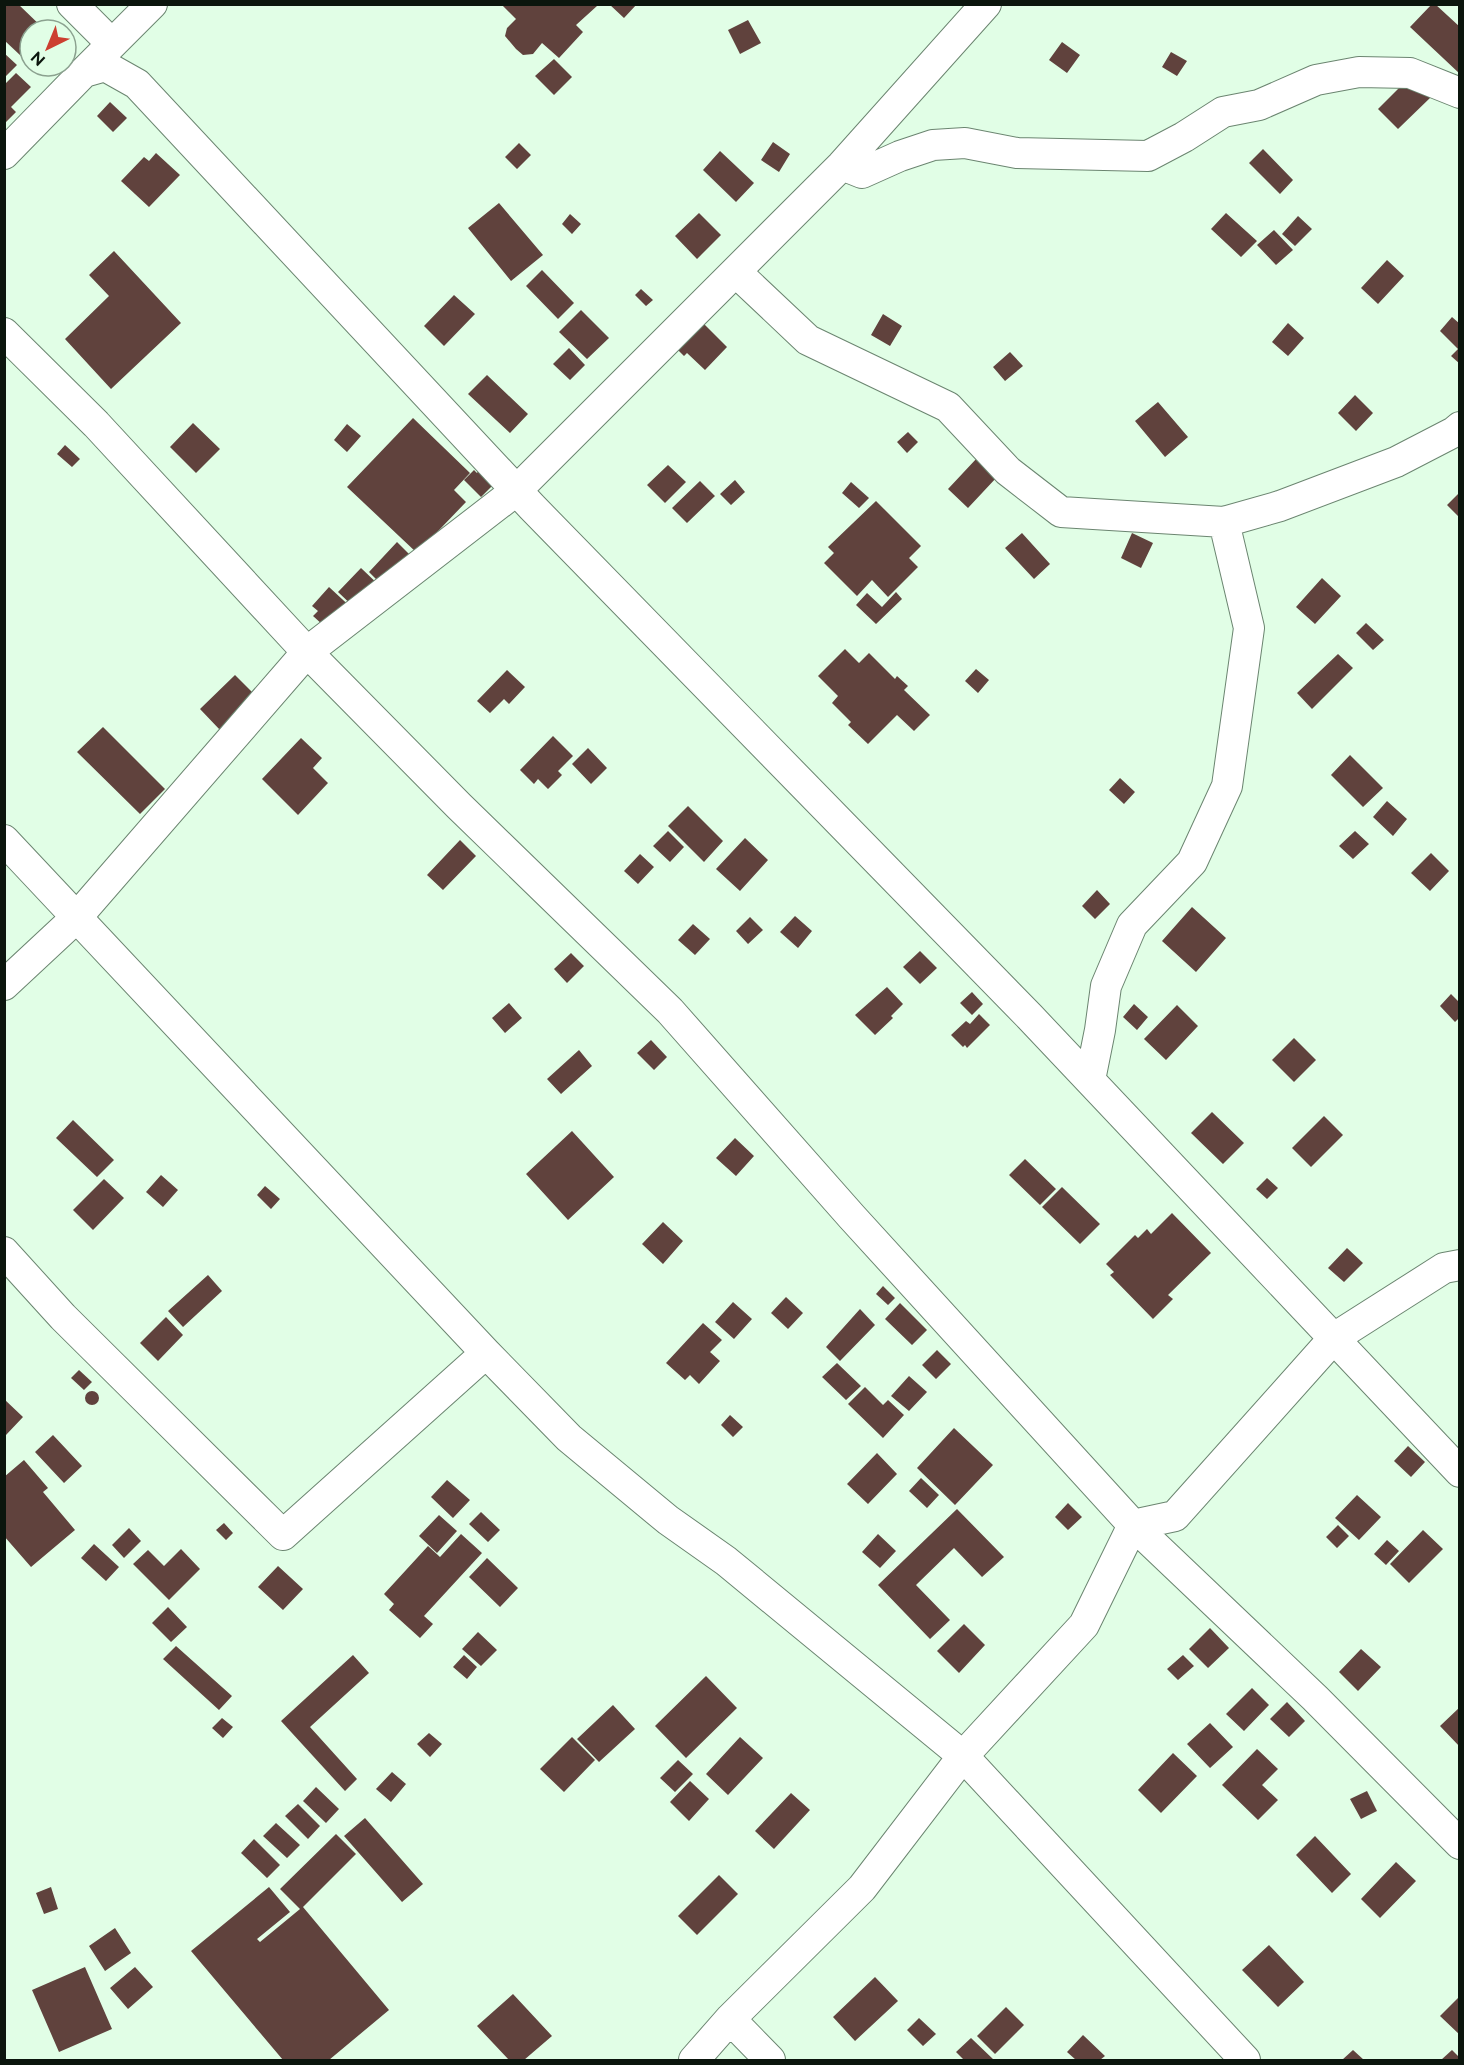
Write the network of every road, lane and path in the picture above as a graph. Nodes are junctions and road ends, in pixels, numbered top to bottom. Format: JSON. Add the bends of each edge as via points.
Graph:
{"nodes":[{"id":1,"x":72,"y":4,"type":"edge"},
{"id":2,"x":152,"y":4,"type":"edge"},
{"id":3,"x":986,"y":4,"type":"edge"},
{"id":4,"x":102,"y":34,"type":"dead end"},
{"id":5,"x":84,"y":72,"type":"junction"},
{"id":6,"x":1460,"y":93,"type":"edge"},
{"id":7,"x":4,"y":154,"type":"edge"},
{"id":8,"x":842,"y":165,"type":"junction"},
{"id":9,"x":736,"y":272,"type":"junction"},
{"id":10,"x":4,"y":333,"type":"edge"},
{"id":11,"x":1460,"y":427,"type":"edge"},
{"id":12,"x":517,"y":490,"type":"junction"},
{"id":13,"x":1224,"y":522,"type":"junction"},
{"id":14,"x":307,"y":652,"type":"junction"},
{"id":15,"x":4,"y":840,"type":"edge"},
{"id":16,"x":77,"y":917,"type":"junction"},
{"id":17,"x":4,"y":985,"type":"edge"},
{"id":18,"x":1090,"y":1080,"type":"junction"},
{"id":19,"x":4,"y":1252,"type":"edge"},
{"id":20,"x":1460,"y":1265,"type":"edge"},
{"id":21,"x":1334,"y":1338,"type":"junction"},
{"id":22,"x":486,"y":1353,"type":"junction"},
{"id":23,"x":1460,"y":1472,"type":"edge"},
{"id":24,"x":1133,"y":1525,"type":"junction"},
{"id":25,"x":963,"y":1756,"type":"junction"},
{"id":26,"x":1460,"y":1844,"type":"edge"},
{"id":27,"x":730,"y":2019,"type":"junction"},
{"id":28,"x":694,"y":2061,"type":"edge"},
{"id":29,"x":770,"y":2061,"type":"edge"},
{"id":30,"x":1245,"y":2061,"type":"edge"}],
"edges":[{"from":1,"to":4,"type":"street"},
{"from":2,"to":5,"type":"street"},
{"from":3,"to":8,"type":"street"},
{"from":5,"to":7,"type":"street"},
{"from":5,"to":12,"type":"street","via":[[105,66],[137,84]]},
{"from":6,"to":8,"type":"street","via":[[1410,73],[1359,72],[1316,80],[1259,105],[1223,112],[1148,156],[1017,153],[944,144],[900,156],[862,173]]},
{"from":8,"to":9,"type":"street"},
{"from":9,"to":12,"type":"street"},
{"from":9,"to":13,"type":"street","via":[[808,340],[948,406],[1008,471],[1061,512]]},
{"from":10,"to":14,"type":"street","via":[[96,424]]},
{"from":11,"to":13,"type":"street","via":[[1396,462],[1280,506]]},
{"from":12,"to":14,"type":"street"},
{"from":12,"to":18,"type":"street"},
{"from":13,"to":18,"type":"street","via":[[1249,628],[1227,786],[1192,862],[1132,925],[1106,986]]},
{"from":14,"to":16,"type":"street"},
{"from":14,"to":24,"type":"street","via":[[670,1011]]},
{"from":15,"to":16,"type":"street"},
{"from":16,"to":17,"type":"street"},
{"from":16,"to":22,"type":"street"},
{"from":18,"to":21,"type":"street"},
{"from":19,"to":22,"type":"street","via":[[63,1317],[283,1535]]},
{"from":20,"to":21,"type":"street","via":[[1444,1268]]},
{"from":21,"to":23,"type":"street"},
{"from":21,"to":24,"type":"street","via":[[1175,1516]]},
{"from":22,"to":25,"type":"street","via":[[569,1438]]},
{"from":24,"to":25,"type":"street","via":[[1084,1625]]},
{"from":24,"to":26,"type":"street","via":[[1315,1698]]},
{"from":25,"to":27,"type":"street","via":[[862,1888]]},
{"from":25,"to":30,"type":"street"},
{"from":27,"to":28,"type":"street"},
{"from":27,"to":29,"type":"street"}]}
